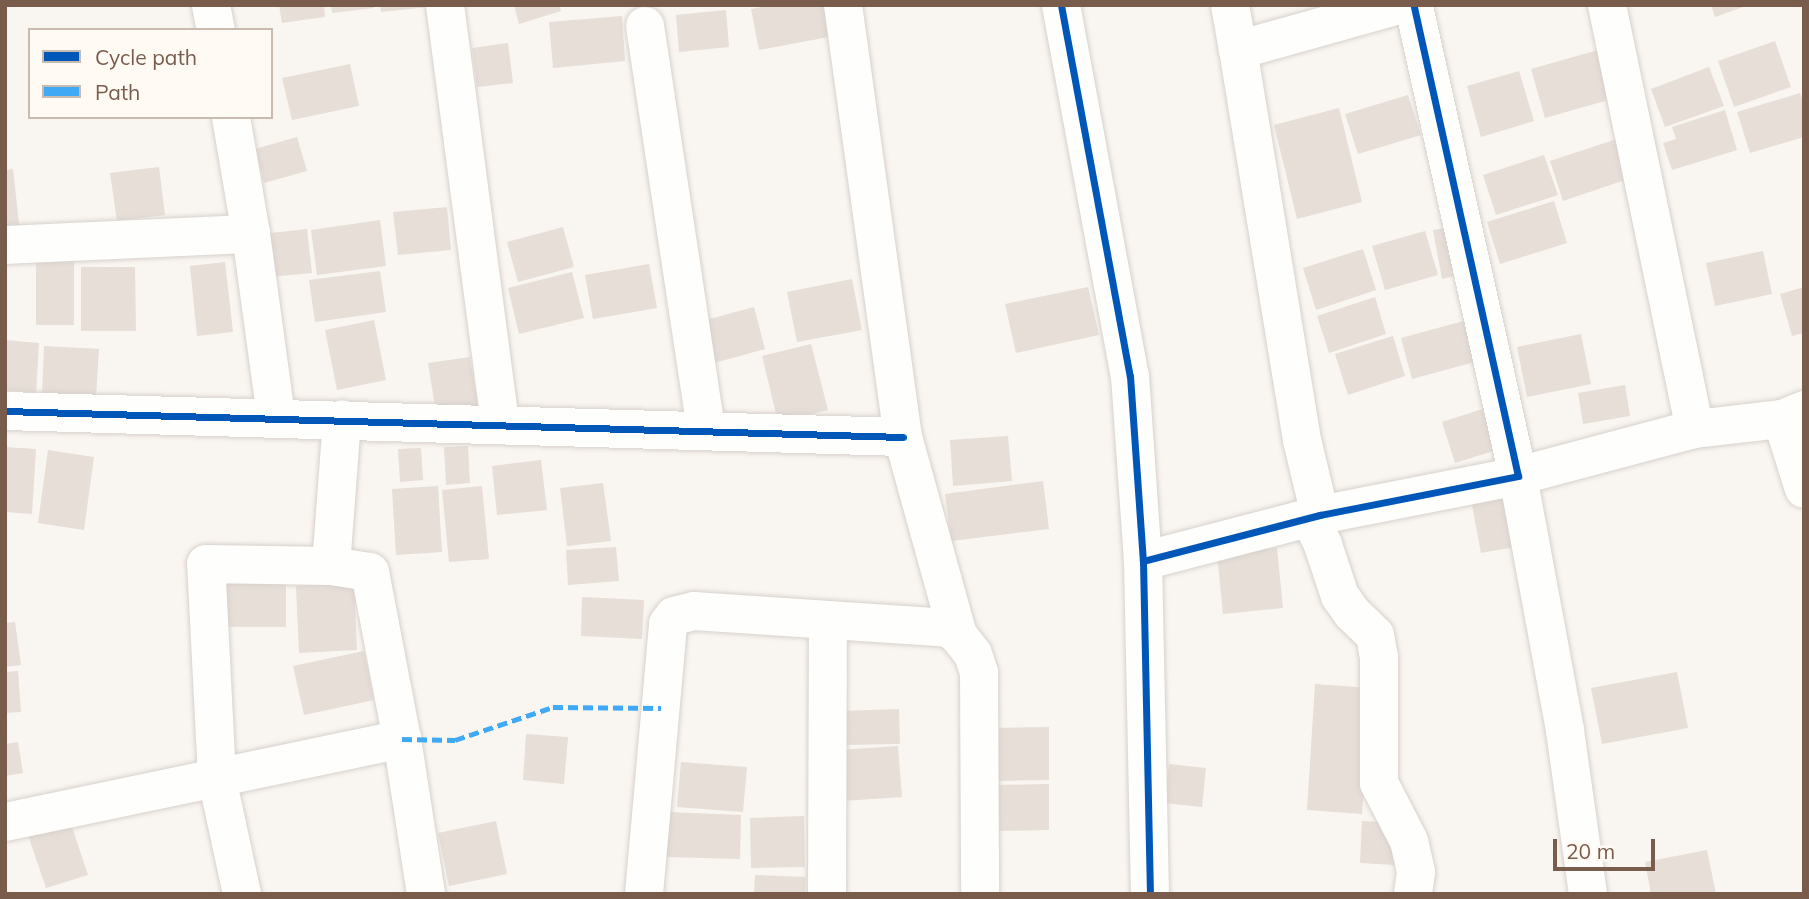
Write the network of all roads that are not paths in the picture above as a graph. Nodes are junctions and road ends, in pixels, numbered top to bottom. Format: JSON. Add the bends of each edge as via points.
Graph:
{"nodes":[{"id":1,"x":211,"y":5,"type":"edge"},
{"id":2,"x":444,"y":5,"type":"edge"},
{"id":3,"x":844,"y":5,"type":"edge"},
{"id":4,"x":1061,"y":5,"type":"edge"},
{"id":5,"x":1230,"y":5,"type":"edge"},
{"id":6,"x":1399,"y":5,"type":"edge"},
{"id":7,"x":1414,"y":5,"type":"edge"},
{"id":8,"x":1607,"y":5,"type":"edge"},
{"id":9,"x":645,"y":26,"type":"dead end"},
{"id":10,"x":216,"y":28,"type":"edge"},
{"id":11,"x":1238,"y":50,"type":"junction"},
{"id":12,"x":231,"y":119,"type":"edge"},
{"id":13,"x":251,"y":234,"type":"junction"},
{"id":14,"x":5,"y":245,"type":"edge"},
{"id":15,"x":5,"y":411,"type":"edge"},
{"id":16,"x":1793,"y":414,"type":"edge"},
{"id":17,"x":276,"y":417,"type":"junction"},
{"id":18,"x":342,"y":419,"type":"junction"},
{"id":19,"x":500,"y":424,"type":"junction"},
{"id":20,"x":1695,"y":429,"type":"junction"},
{"id":21,"x":706,"y":430,"type":"junction"},
{"id":22,"x":903,"y":437,"type":"junction"},
{"id":23,"x":1518,"y":476,"type":"junction"},
{"id":24,"x":1804,"y":489,"type":"edge"},
{"id":25,"x":1315,"y":518,"type":"junction"},
{"id":26,"x":1143,"y":561,"type":"junction"},
{"id":27,"x":331,"y":566,"type":"junction"},
{"id":28,"x":828,"y":620,"type":"junction"},
{"id":29,"x":958,"y":635,"type":"junction"},
{"id":30,"x":402,"y":739,"type":"junction"},
{"id":31,"x":217,"y":778,"type":"junction"},
{"id":32,"x":5,"y":822,"type":"edge"},
{"id":33,"x":242,"y":894,"type":"edge"},
{"id":34,"x":426,"y":894,"type":"edge"},
{"id":35,"x":644,"y":894,"type":"edge"},
{"id":36,"x":827,"y":894,"type":"edge"},
{"id":37,"x":980,"y":894,"type":"edge"},
{"id":38,"x":1150,"y":894,"type":"edge"},
{"id":39,"x":1413,"y":894,"type":"edge"},
{"id":40,"x":1588,"y":894,"type":"edge"}],
"edges":[{"from":1,"to":10,"type":"street"},
{"from":2,"to":19,"type":"street"},
{"from":3,"to":22,"type":"street"},
{"from":4,"to":26,"type":"street","via":[[1130,376]]},
{"from":5,"to":11,"type":"street"},
{"from":6,"to":11,"type":"street"},
{"from":7,"to":23,"type":"street"},
{"from":8,"to":20,"type":"street"},
{"from":9,"to":21,"type":"street"},
{"from":11,"to":25,"type":"street"},
{"from":12,"to":13,"type":"street"},
{"from":13,"to":14,"type":"street"},
{"from":13,"to":17,"type":"street"},
{"from":15,"to":17,"type":"street"},
{"from":16,"to":20,"type":"street"},
{"from":16,"to":24,"type":"street"},
{"from":17,"to":18,"type":"street"},
{"from":18,"to":19,"type":"street"},
{"from":18,"to":27,"type":"street"},
{"from":19,"to":21,"type":"street"},
{"from":20,"to":23,"type":"street"},
{"from":21,"to":22,"type":"street"},
{"from":22,"to":29,"type":"street"},
{"from":23,"to":25,"type":"street"},
{"from":23,"to":40,"type":"street","via":[[1565,730]]},
{"from":25,"to":26,"type":"street"},
{"from":25,"to":39,"type":"street","via":[[1340,597],[1375,635],[1379,783],[1409,841],[1416,872]]},
{"from":26,"to":38,"type":"street"},
{"from":27,"to":30,"type":"street","via":[[370,572]]},
{"from":27,"to":31,"type":"street","via":[[206,564]]},
{"from":28,"to":29,"type":"street","via":[[948,628]]},
{"from":28,"to":35,"type":"street","via":[[694,611],[670,620]]},
{"from":28,"to":36,"type":"street"},
{"from":29,"to":37,"type":"street","via":[[973,654],[979,673]]},
{"from":30,"to":31,"type":"street"},
{"from":30,"to":34,"type":"street"},
{"from":31,"to":32,"type":"street"},
{"from":31,"to":33,"type":"street"}]}
